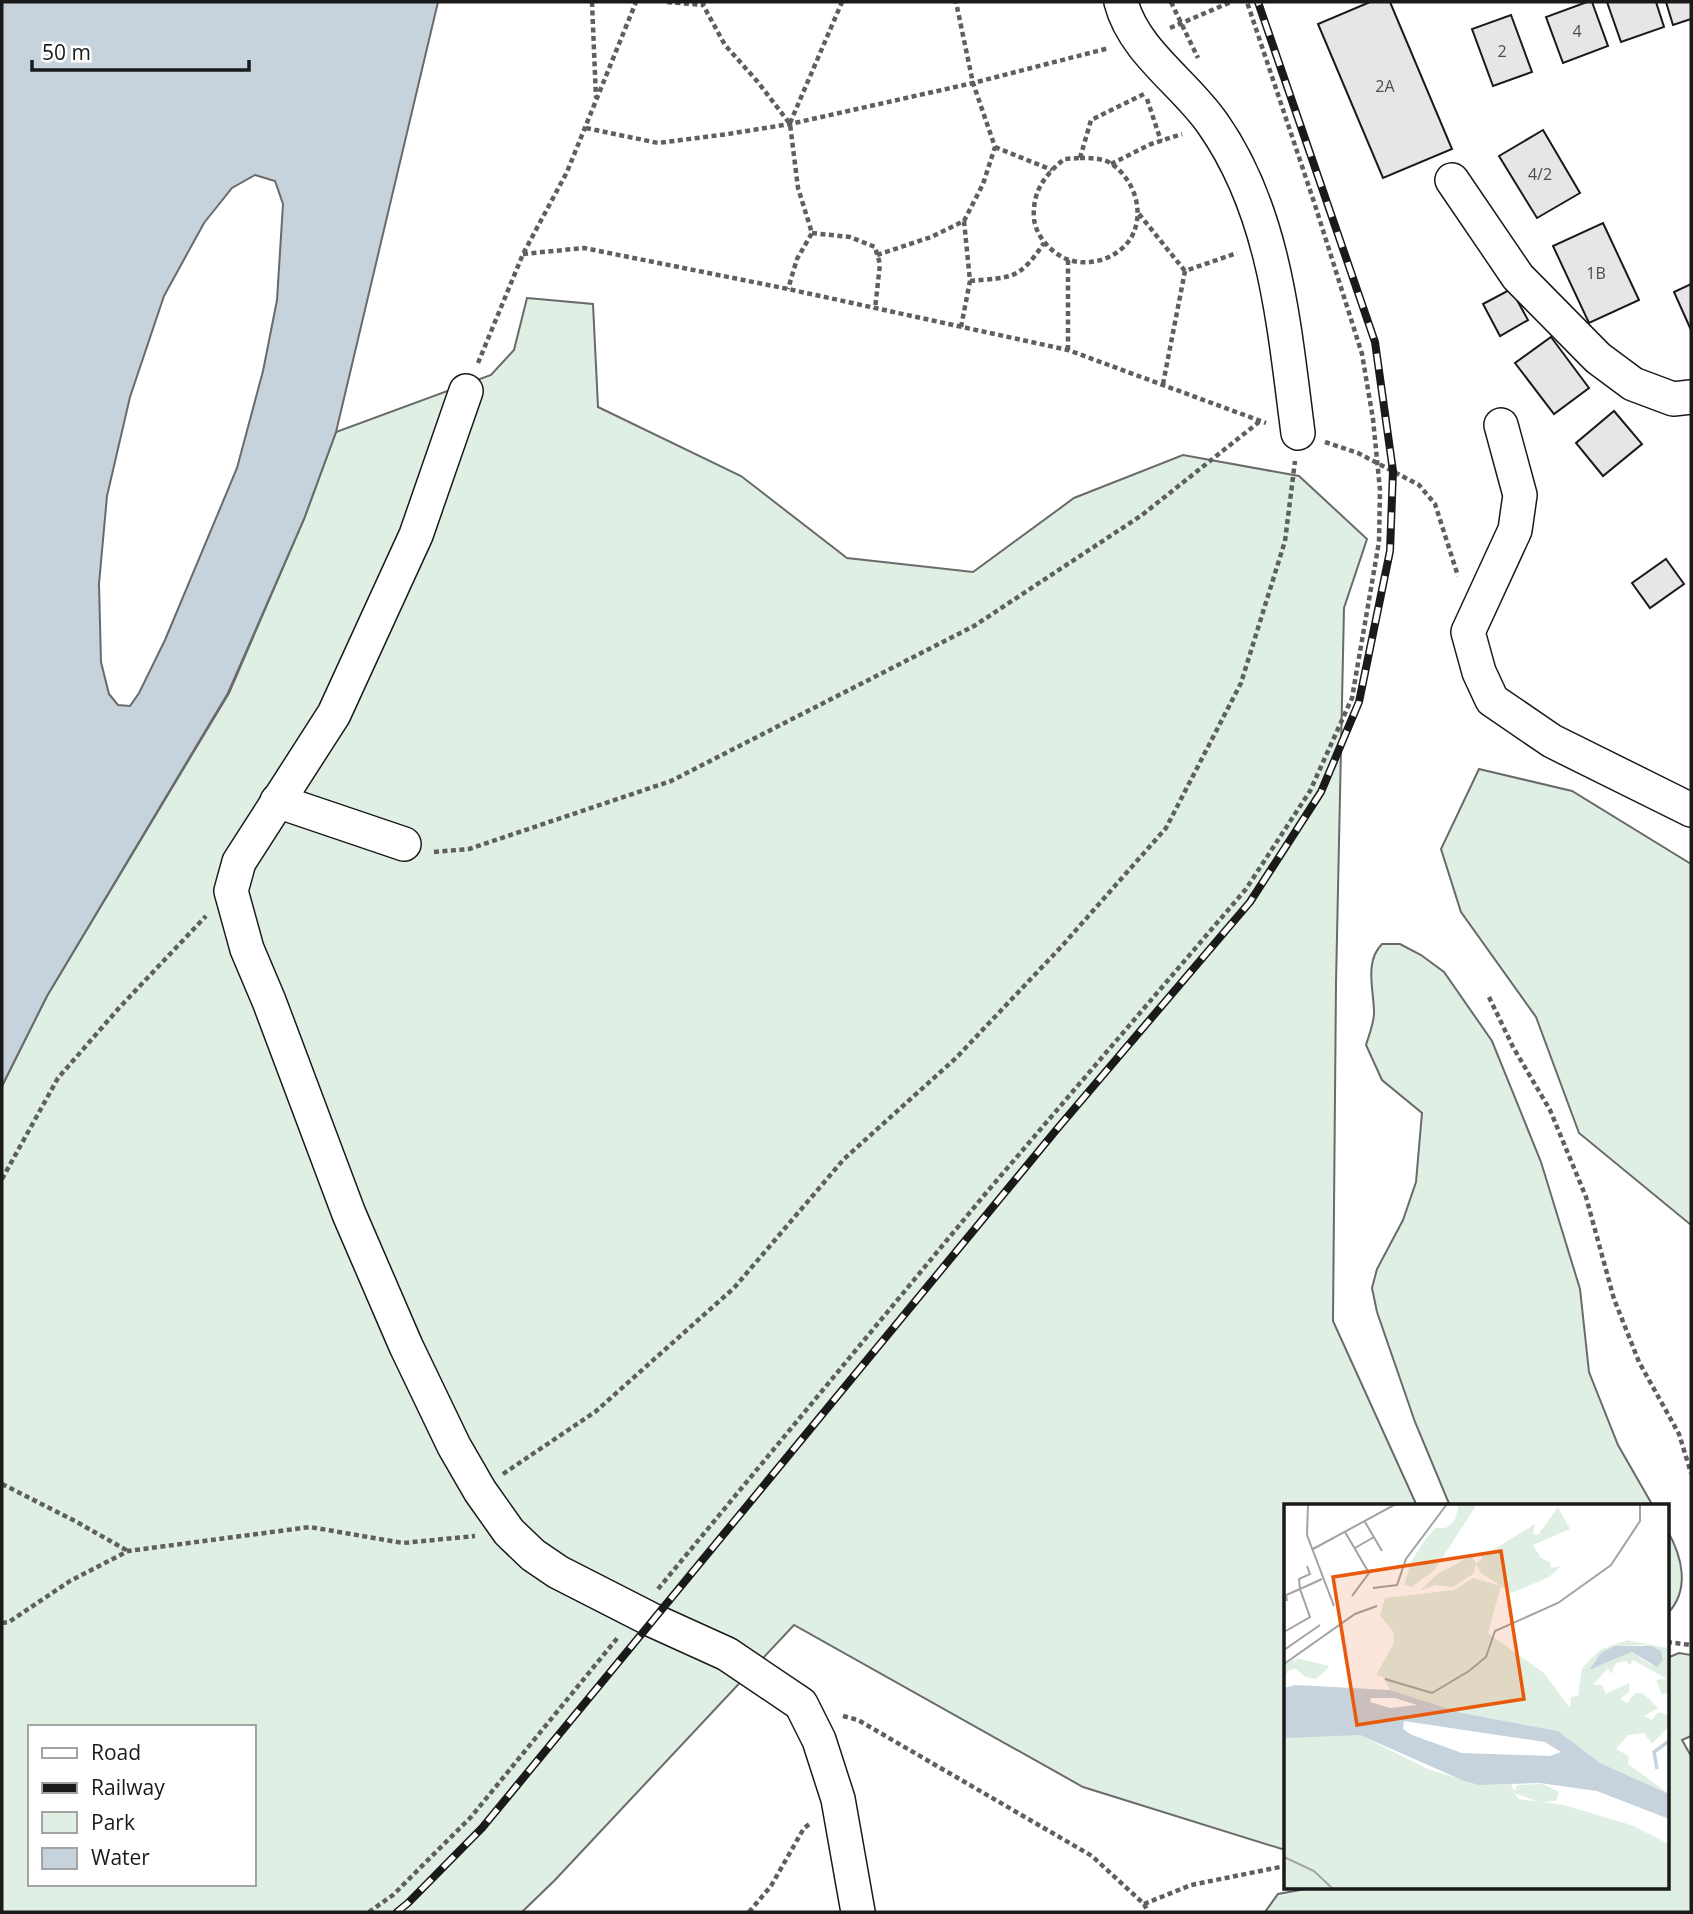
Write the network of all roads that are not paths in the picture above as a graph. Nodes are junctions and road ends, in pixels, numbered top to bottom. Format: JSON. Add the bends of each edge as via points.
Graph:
{"nodes":[{"id":1,"x":1121,"y":2,"type":"edge"},
{"id":2,"x":1452,"y":180,"type":"dead end"},
{"id":3,"x":466,"y":391,"type":"road end"},
{"id":4,"x":1691,"y":397,"type":"edge"},
{"id":5,"x":1501,"y":425,"type":"dead end"},
{"id":6,"x":1298,"y":433,"type":"road end"},
{"id":7,"x":278,"y":802,"type":"junction"},
{"id":8,"x":1691,"y":810,"type":"edge"},
{"id":9,"x":404,"y":844,"type":"road end"},
{"id":10,"x":858,"y":1912,"type":"edge"}],
"edges":[{"from":1,"to":6,"type":"street","via":[[1149,52],[1213,123],[1245,181],[1267,242],[1282,312]]},
{"from":2,"to":4,"type":"street","via":[[1518,277],[1598,358],[1633,384],[1673,399]]},
{"from":3,"to":7,"type":"street","via":[[416,535],[334,714]]},
{"from":5,"to":8,"type":"street","via":[[1520,495],[1516,530],[1468,632],[1492,700],[1552,741]]},
{"from":7,"to":9,"type":"street"},
{"from":7,"to":10,"type":"street","via":[[239,862],[230,891],[247,949],[349,1214],[454,1446],[509,1532],[533,1555],[638,1613],[727,1654],[801,1704],[838,1799]]}]}
